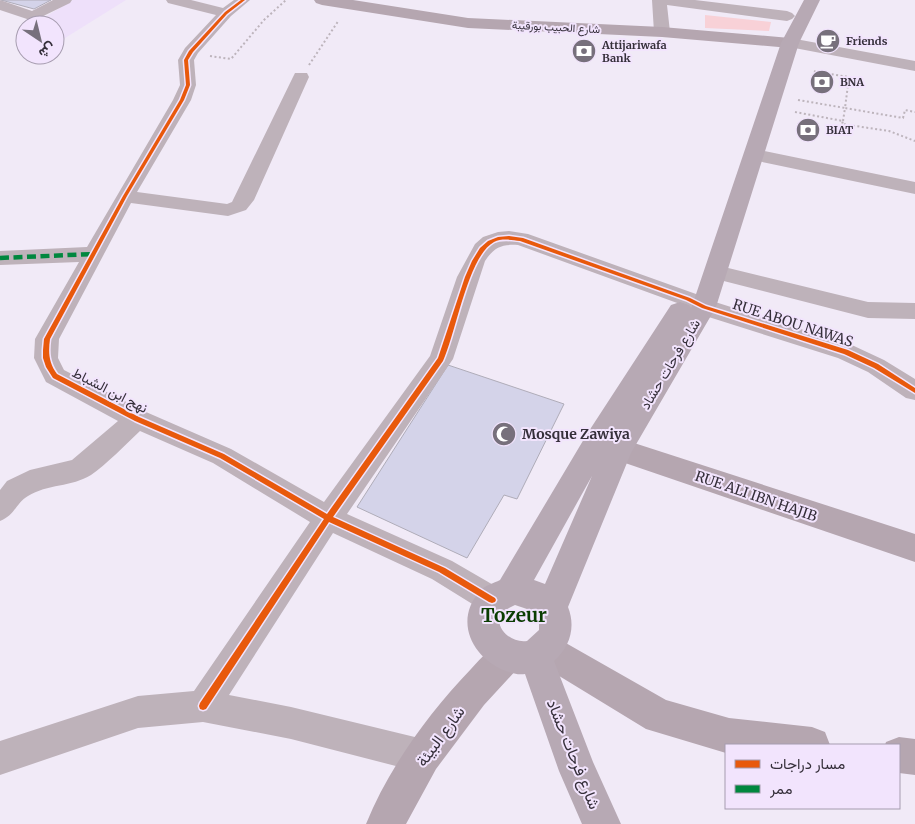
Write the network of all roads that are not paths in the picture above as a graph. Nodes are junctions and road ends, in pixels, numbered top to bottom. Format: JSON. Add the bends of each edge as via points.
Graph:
{"nodes":[{"id":1,"x":64,"y":0,"type":"edge"},
{"id":2,"x":174,"y":0,"type":"edge"},
{"id":3,"x":322,"y":0,"type":"edge"},
{"id":4,"x":659,"y":0,"type":"edge"},
{"id":5,"x":798,"y":0,"type":"edge"},
{"id":6,"x":812,"y":0,"type":"edge"},
{"id":7,"x":0,"y":5,"type":"edge"},
{"id":8,"x":234,"y":6,"type":"edge"},
{"id":9,"x":787,"y":16,"type":"junction"},
{"id":10,"x":662,"y":32,"type":"junction"},
{"id":11,"x":783,"y":43,"type":"junction"},
{"id":12,"x":915,"y":66,"type":"edge"},
{"id":13,"x":301,"y":76,"type":"road end"},
{"id":14,"x":755,"y":155,"type":"junction"},
{"id":15,"x":915,"y":188,"type":"edge"},
{"id":16,"x":126,"y":196,"type":"junction"},
{"id":17,"x":93,"y":254,"type":"junction"},
{"id":18,"x":0,"y":258,"type":"edge"},
{"id":19,"x":716,"y":272,"type":"junction"},
{"id":20,"x":696,"y":303,"type":"junction"},
{"id":21,"x":915,"y":311,"type":"edge"},
{"id":22,"x":915,"y":391,"type":"edge"},
{"id":23,"x":137,"y":419,"type":"junction"},
{"id":24,"x":608,"y":446,"type":"junction"},
{"id":25,"x":0,"y":509,"type":"edge"},
{"id":26,"x":328,"y":518,"type":"junction"},
{"id":27,"x":915,"y":548,"type":"edge"},
{"id":28,"x":502,"y":595,"type":"junction"},
{"id":29,"x":551,"y":608,"type":"junction"},
{"id":30,"x":529,"y":654,"type":"junction"},
{"id":31,"x":203,"y":706,"type":"junction"},
{"id":32,"x":803,"y":744,"type":"edge"},
{"id":33,"x":900,"y":755,"type":"edge"},
{"id":34,"x":423,"y":756,"type":"junction"},
{"id":35,"x":915,"y":757,"type":"edge"},
{"id":36,"x":0,"y":758,"type":"edge"},
{"id":37,"x":385,"y":824,"type":"edge"},
{"id":38,"x":602,"y":824,"type":"edge"}],
"edges":[{"from":1,"to":7,"type":"street","via":[[33,16]]},
{"from":2,"to":8,"type":"street"},
{"from":3,"to":10,"type":"main road","name":"شارع الحبيب بورقيبة","via":[[468,23]]},
{"from":4,"to":9,"type":"street"},
{"from":4,"to":10,"type":"street"},
{"from":5,"to":9,"type":"main road","name":"شارع فرحات حشاد"},
{"from":6,"to":11,"type":"main road","name":"شارع فرحات حشاد"},
{"from":8,"to":16,"type":"street","name":"نهج ابن الشباط","via":[[189,54],[186,60],[188,85],[182,100]]},
{"from":9,"to":11,"type":"main road","name":"شارع فرحات حشاد"},
{"from":10,"to":11,"type":"main road","name":"شارع الحبيب بورقيبة"},
{"from":11,"to":12,"type":"street"},
{"from":11,"to":14,"type":"main road","name":"شارع فرحات حشاد"},
{"from":11,"to":20,"type":"main road","name":"شارع فرحات حشاد"},
{"from":13,"to":16,"type":"street","via":[[239,206],[228,210]]},
{"from":14,"to":15,"type":"street"},
{"from":14,"to":19,"type":"main road","name":"شارع فرحات حشاد"},
{"from":16,"to":17,"type":"street","name":"نهج ابن الشباط"},
{"from":17,"to":18,"type":"street"},
{"from":17,"to":23,"type":"street","name":"نهج ابن الشباط","via":[[47,339],[44,355],[55,376]]},
{"from":19,"to":20,"type":"main road","name":"شارع فرحات حشاد"},
{"from":19,"to":21,"type":"street","via":[[868,310]]},
{"from":20,"to":22,"type":"street","name":"RUE ABOU NAWAS","via":[[846,352],[876,366]]},
{"from":20,"to":24,"type":"main road","name":"شارع فرحات حشاد"},
{"from":20,"to":26,"type":"street","name":"RUE ABOU NAWAS","via":[[521,239],[488,242],[476,255],[440,359]]},
{"from":23,"to":25,"type":"street","via":[[81,468],[40,478],[17,489]]},
{"from":23,"to":26,"type":"street","name":"نهج ابن الشباط","via":[[222,456]]},
{"from":24,"to":27,"type":"main road","name":"RUE ALI IBN HAJIB"},
{"from":24,"to":28,"type":"main road","name":"شارع فرحات حشاد"},
{"from":24,"to":29,"type":"main road","name":"شارع فرحات حشاد"},
{"from":26,"to":28,"type":"street","name":"نهج ابن الشباط"},
{"from":26,"to":31,"type":"street","name":"RUE ABOU NAWAS"},
{"from":28,"to":29,"type":"main road","via":[[523,590],[544,599]]},
{"from":28,"to":30,"type":"main road","via":[[486,609],[483,630],[497,651]]},
{"from":29,"to":30,"type":"main road","via":[[556,629],[552,639]]},
{"from":30,"to":32,"type":"main road","via":[[659,716],[729,736]]},
{"from":30,"to":34,"type":"main road","name":"شارع البيئة","via":[[472,693]]},
{"from":30,"to":38,"type":"main road","name":"شارع فرحات حشاد"},
{"from":31,"to":34,"type":"street","via":[[291,722]]},
{"from":31,"to":36,"type":"street","via":[[138,712]]},
{"from":33,"to":35,"type":"main road"},
{"from":34,"to":37,"type":"main road","name":"شارع البيئة"}]}
